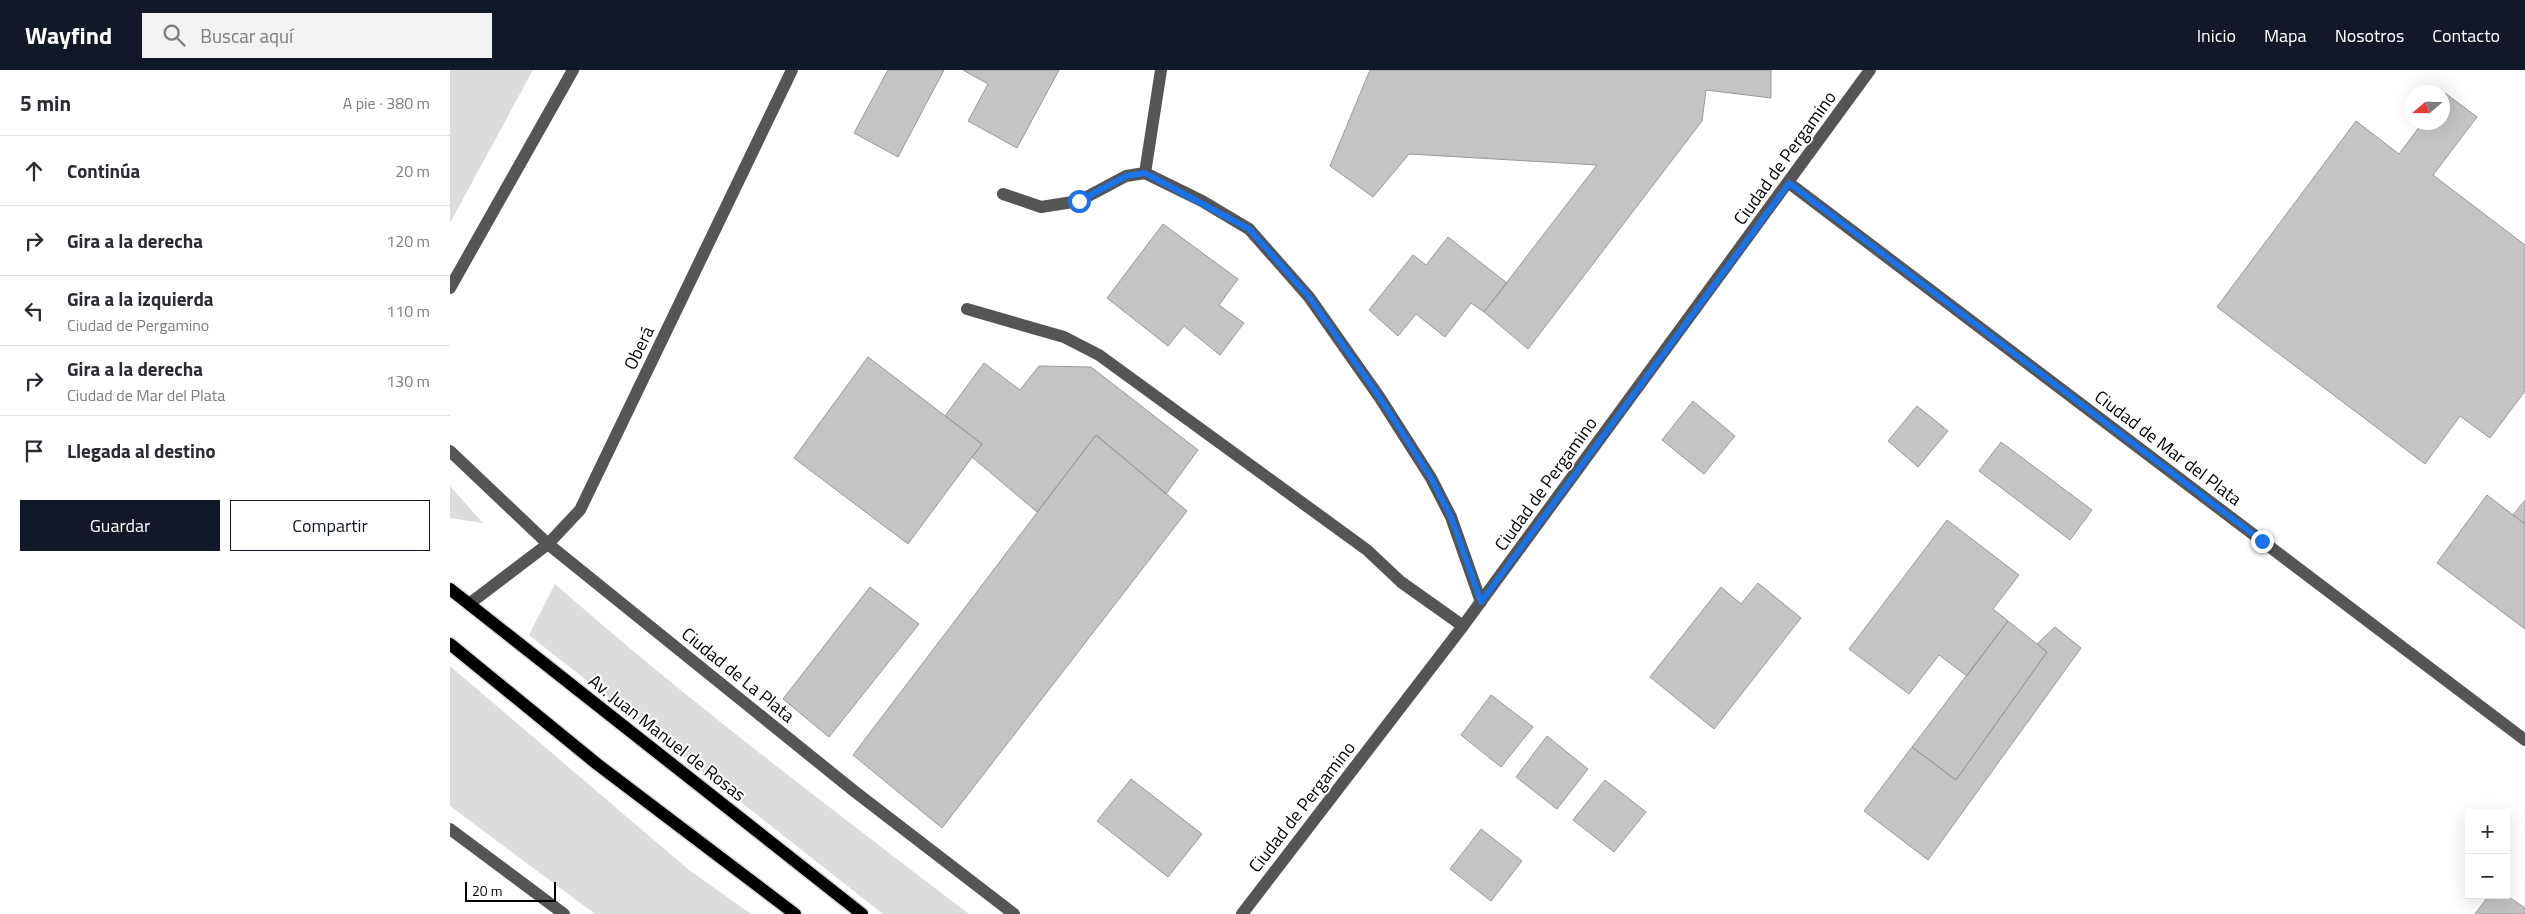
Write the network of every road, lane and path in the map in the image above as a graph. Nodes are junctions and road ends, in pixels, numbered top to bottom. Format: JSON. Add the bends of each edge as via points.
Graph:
{"nodes":[{"id":1,"x":573,"y":70,"type":"edge"},
{"id":2,"x":792,"y":70,"type":"edge"},
{"id":3,"x":1161,"y":70,"type":"edge"},
{"id":4,"x":1870,"y":70,"type":"edge"},
{"id":5,"x":1145,"y":173,"type":"junction"},
{"id":6,"x":1789,"y":183,"type":"junction"},
{"id":7,"x":1003,"y":194,"type":"dead end"},
{"id":8,"x":450,"y":288,"type":"edge"},
{"id":9,"x":967,"y":309,"type":"dead end"},
{"id":10,"x":450,"y":452,"type":"edge"},
{"id":11,"x":548,"y":544,"type":"junction"},
{"id":12,"x":450,"y":589,"type":"edge"},
{"id":13,"x":1481,"y":602,"type":"junction"},
{"id":14,"x":469,"y":604,"type":"junction"},
{"id":15,"x":1463,"y":626,"type":"junction"},
{"id":16,"x":450,"y":644,"type":"edge"},
{"id":17,"x":2525,"y":740,"type":"edge"},
{"id":18,"x":450,"y":829,"type":"edge"},
{"id":19,"x":564,"y":914,"type":"edge"},
{"id":20,"x":795,"y":914,"type":"edge"},
{"id":21,"x":862,"y":914,"type":"edge"},
{"id":22,"x":1014,"y":914,"type":"edge"},
{"id":23,"x":1242,"y":914,"type":"edge"}],
"edges":[{"from":1,"to":8,"type":"street"},
{"from":2,"to":11,"type":"street","name":"Oberá","via":[[580,510]]},
{"from":3,"to":5,"type":"street"},
{"from":4,"to":6,"type":"street","name":"Ciudad de Pergamino"},
{"from":5,"to":7,"type":"street","via":[[1126,176],[1079,201],[1041,207]]},
{"from":5,"to":13,"type":"street","via":[[1249,229],[1309,297],[1431,478],[1451,517]]},
{"from":6,"to":13,"type":"street","name":"Ciudad de Pergamino"},
{"from":6,"to":17,"type":"street","name":"Ciudad de Mar del Plata"},
{"from":9,"to":15,"type":"street","via":[[1064,337],[1099,355],[1367,550],[1401,582]]},
{"from":10,"to":11,"type":"street","name":"Ciudad de La Plata"},
{"from":11,"to":14,"type":"street","name":"Oberá"},
{"from":11,"to":22,"type":"street","name":"Ciudad de La Plata","via":[[854,791]]},
{"from":12,"to":14,"type":"main road","name":"Av. Juan Manuel de Rosas"},
{"from":13,"to":15,"type":"street","name":"Ciudad de Pergamino"},
{"from":14,"to":21,"type":"main road","name":"Av. Juan Manuel de Rosas"},
{"from":15,"to":23,"type":"street","name":"Ciudad de Pergamino"},
{"from":16,"to":20,"type":"main road","via":[[598,764]]},
{"from":18,"to":19,"type":"street"}]}
